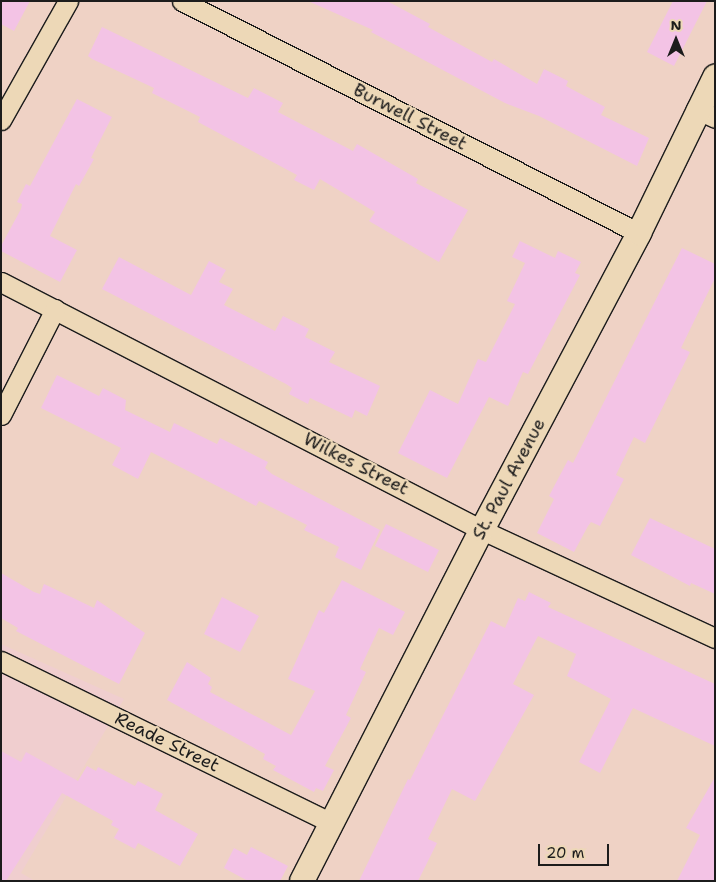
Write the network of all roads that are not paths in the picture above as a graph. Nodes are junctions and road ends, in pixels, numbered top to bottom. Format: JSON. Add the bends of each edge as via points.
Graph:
{"nodes":[{"id":1,"x":68,"y":1,"type":"edge"},
{"id":2,"x":182,"y":1,"type":"edge"},
{"id":3,"x":715,"y":77,"type":"edge"},
{"id":4,"x":706,"y":114,"type":"edge"},
{"id":5,"x":1,"y":120,"type":"edge"},
{"id":6,"x":639,"y":233,"type":"junction"},
{"id":7,"x":1,"y":282,"type":"edge"},
{"id":8,"x":55,"y":309,"type":"junction"},
{"id":9,"x":1,"y":415,"type":"edge"},
{"id":10,"x":482,"y":530,"type":"junction"},
{"id":11,"x":715,"y":638,"type":"edge"},
{"id":12,"x":1,"y":661,"type":"edge"},
{"id":13,"x":332,"y":823,"type":"junction"},
{"id":14,"x":302,"y":881,"type":"edge"}],
"edges":[{"from":1,"to":5,"type":"street"},
{"from":2,"to":6,"type":"street","name":"Burwell Street"},
{"from":3,"to":4,"type":"street","name":"St. Paul Avenue"},
{"from":4,"to":6,"type":"street","name":"St. Paul Avenue"},
{"from":6,"to":10,"type":"street","name":"St. Paul Avenue"},
{"from":7,"to":8,"type":"street","name":"Wilkes Street"},
{"from":8,"to":9,"type":"street"},
{"from":8,"to":10,"type":"street","name":"Wilkes Street"},
{"from":10,"to":11,"type":"street","name":"Wilkes Street"},
{"from":10,"to":13,"type":"street","name":"St. Paul Avenue"},
{"from":12,"to":13,"type":"street","name":"Reade Street"},
{"from":13,"to":14,"type":"street","name":"St. Paul Avenue"}]}
